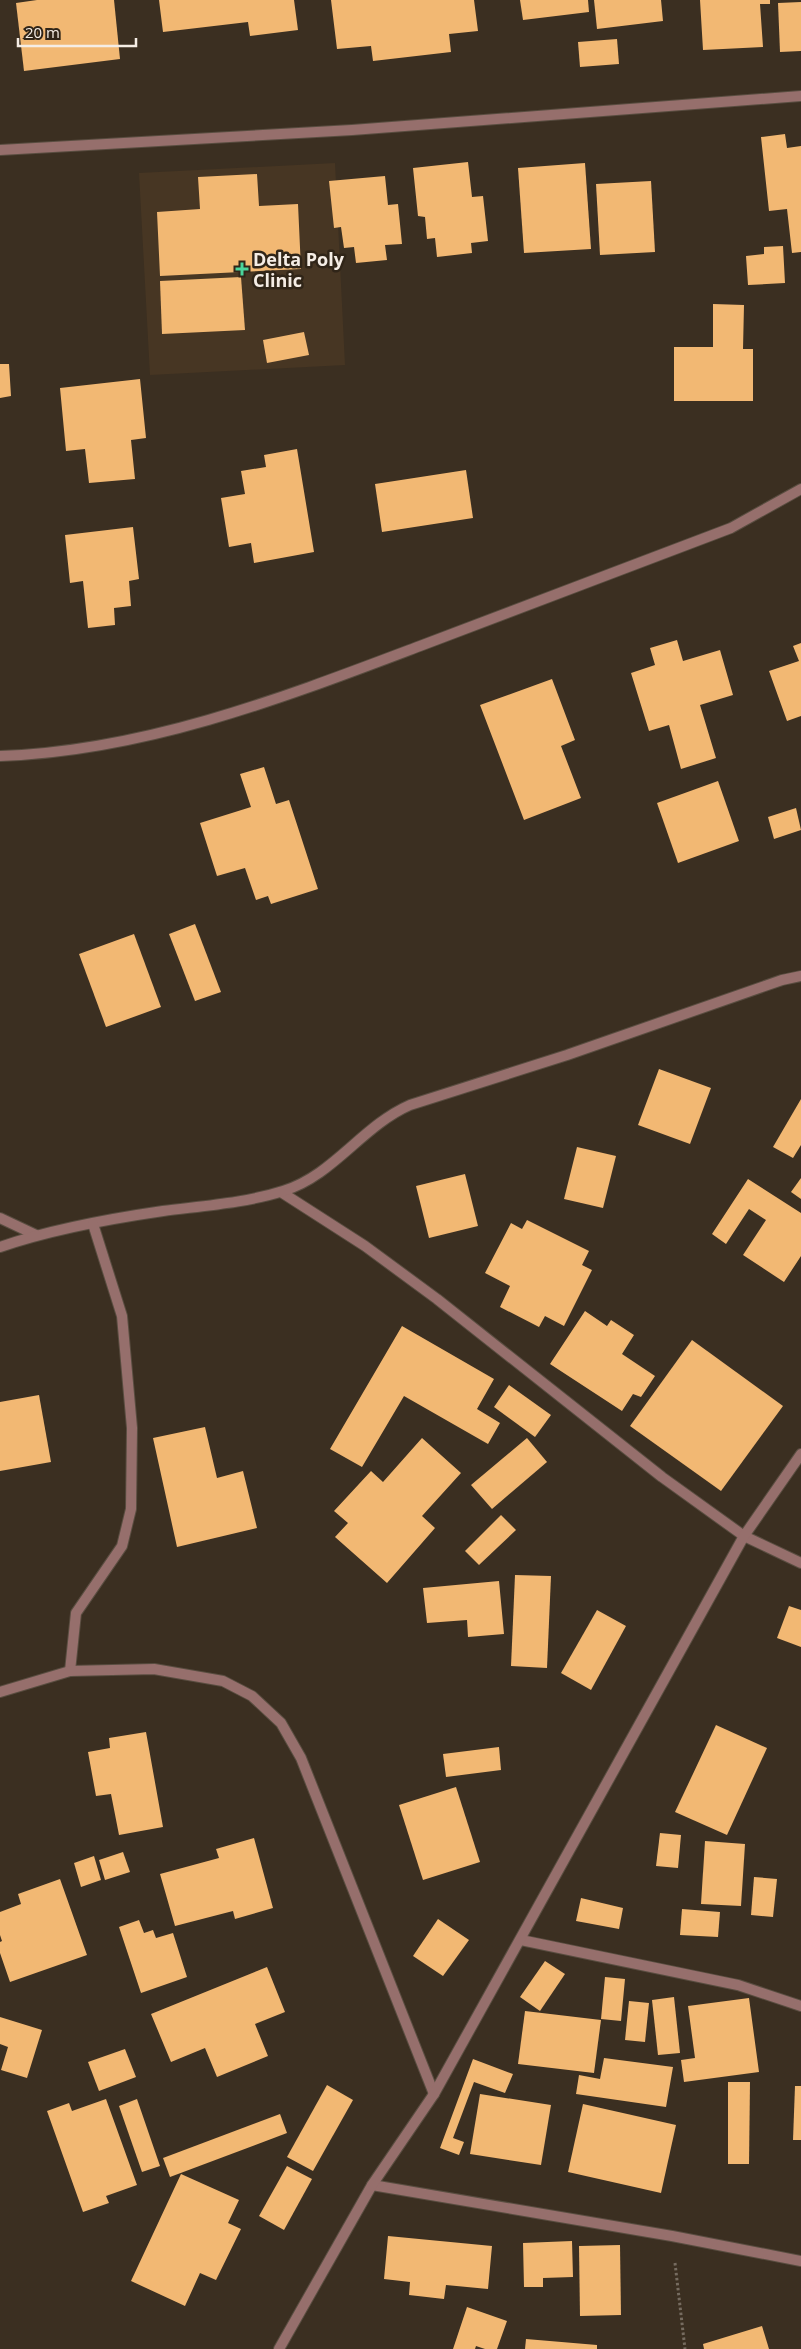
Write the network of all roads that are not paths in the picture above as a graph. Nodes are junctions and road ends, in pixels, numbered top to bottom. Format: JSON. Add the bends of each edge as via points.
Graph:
{"nodes":[{"id":1,"x":801,"y":96,"type":"edge"},
{"id":2,"x":0,"y":150,"type":"edge"},
{"id":3,"x":801,"y":489,"type":"edge"},
{"id":4,"x":0,"y":756,"type":"edge"},
{"id":5,"x":801,"y":976,"type":"edge"},
{"id":6,"x":281,"y":1192,"type":"junction"},
{"id":7,"x":0,"y":1218,"type":"edge"},
{"id":8,"x":93,"y":1224,"type":"junction"},
{"id":9,"x":36,"y":1235,"type":"junction"},
{"id":10,"x":0,"y":1247,"type":"edge"},
{"id":11,"x":801,"y":1454,"type":"edge"},
{"id":12,"x":744,"y":1536,"type":"junction"},
{"id":13,"x":801,"y":1563,"type":"edge"},
{"id":14,"x":70,"y":1671,"type":"junction"},
{"id":15,"x":0,"y":1692,"type":"edge"},
{"id":16,"x":521,"y":1940,"type":"junction"},
{"id":17,"x":801,"y":2006,"type":"edge"},
{"id":18,"x":434,"y":2094,"type":"junction"},
{"id":19,"x":372,"y":2185,"type":"junction"},
{"id":20,"x":801,"y":2261,"type":"edge"},
{"id":21,"x":279,"y":2349,"type":"edge"}],
"edges":[{"from":1,"to":2,"type":"street","via":[[352,130]]},
{"from":3,"to":4,"type":"street","via":[[731,528],[280,699],[117,744],[44,755]]},
{"from":5,"to":6,"type":"street","via":[[392,1112],[304,1184]]},
{"from":6,"to":8,"type":"street"},
{"from":6,"to":12,"type":"street","via":[[365,1246],[437,1299],[662,1477]]},
{"from":7,"to":9,"type":"street"},
{"from":8,"to":9,"type":"street"},
{"from":8,"to":14,"type":"street","via":[[122,1316],[132,1428],[131,1509],[122,1546],[76,1613]]},
{"from":9,"to":10,"type":"street"},
{"from":11,"to":12,"type":"street"},
{"from":12,"to":13,"type":"street"},
{"from":12,"to":16,"type":"street"},
{"from":14,"to":15,"type":"street"},
{"from":14,"to":18,"type":"street","via":[[154,1669],[222,1682],[252,1696],[281,1723],[301,1758]]},
{"from":16,"to":17,"type":"street","via":[[738,1985]]},
{"from":16,"to":18,"type":"street"},
{"from":18,"to":19,"type":"street"},
{"from":19,"to":20,"type":"street"},
{"from":19,"to":21,"type":"street"}]}
